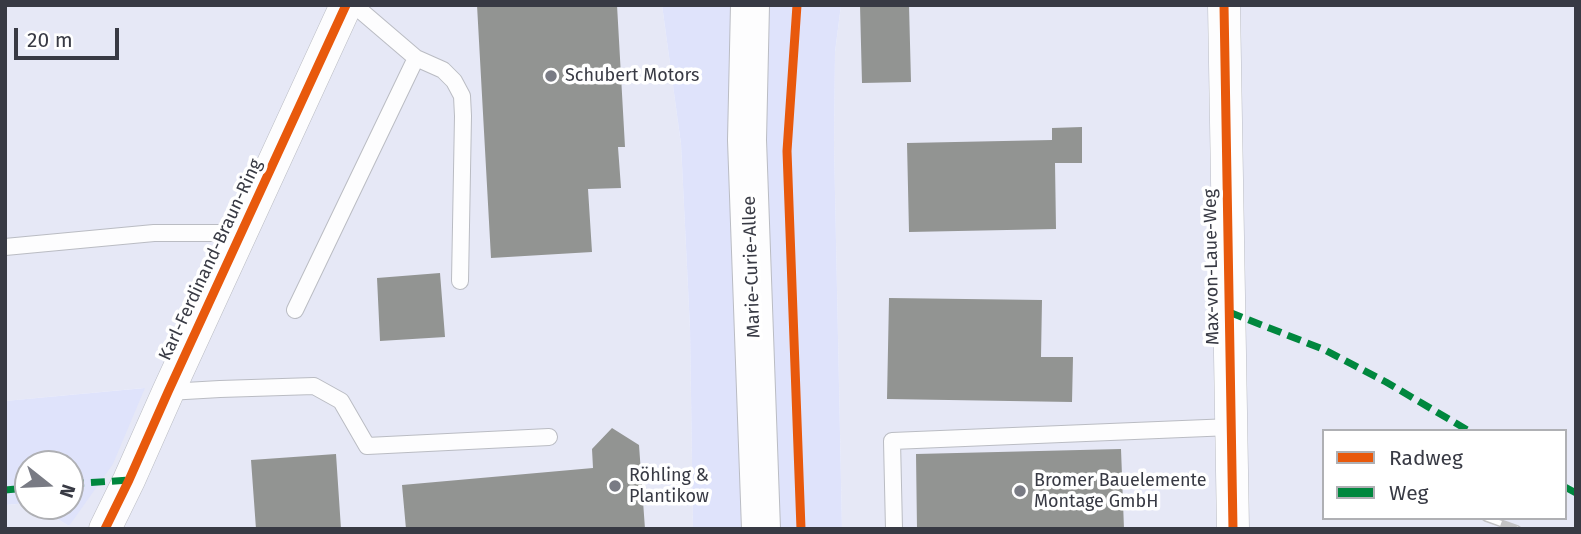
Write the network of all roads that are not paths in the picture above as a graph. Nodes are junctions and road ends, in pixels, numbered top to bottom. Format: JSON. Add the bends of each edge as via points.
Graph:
{"nodes":[{"id":1,"x":346,"y":5,"type":"edge"},
{"id":2,"x":354,"y":5,"type":"edge"},
{"id":3,"x":750,"y":5,"type":"edge"},
{"id":4,"x":1224,"y":5,"type":"edge"},
{"id":5,"x":416,"y":58,"type":"junction"},
{"id":6,"x":241,"y":233,"type":"junction"},
{"id":7,"x":5,"y":247,"type":"edge"},
{"id":8,"x":460,"y":281,"type":"dead end"},
{"id":9,"x":295,"y":310,"type":"dead end"},
{"id":10,"x":167,"y":392,"type":"junction"},
{"id":11,"x":1231,"y":427,"type":"junction"},
{"id":12,"x":549,"y":437,"type":"dead end"},
{"id":13,"x":129,"y":480,"type":"junction"},
{"id":14,"x":105,"y":529,"type":"edge"},
{"id":15,"x":131,"y":529,"type":"edge"},
{"id":16,"x":761,"y":529,"type":"edge"},
{"id":17,"x":894,"y":529,"type":"edge"},
{"id":18,"x":1233,"y":529,"type":"edge"}],
"edges":[{"from":1,"to":6,"type":"street","name":"Karl-Ferdinand-Braun-Ring"},
{"from":2,"to":5,"type":"lane"},
{"from":3,"to":16,"type":"main road","name":"Marie-Curie-Allee","via":[[747,140]]},
{"from":4,"to":11,"type":"street","name":"Max-von-Laue-Weg"},
{"from":5,"to":8,"type":"lane","via":[[443,70],[462,96]]},
{"from":5,"to":9,"type":"lane"},
{"from":6,"to":7,"type":"lane","via":[[154,233]]},
{"from":6,"to":10,"type":"street","name":"Karl-Ferdinand-Braun-Ring"},
{"from":10,"to":12,"type":"lane","via":[[314,386],[341,401],[367,446]]},
{"from":10,"to":13,"type":"street","name":"Karl-Ferdinand-Braun-Ring"},
{"from":11,"to":17,"type":"lane","via":[[892,441]]},
{"from":11,"to":18,"type":"street","name":"Max-von-Laue-Weg"},
{"from":13,"to":14,"type":"street","name":"Karl-Ferdinand-Braun-Ring"},
{"from":13,"to":15,"type":"street","name":"Karl-Ferdinand-Braun-Ring"}]}
